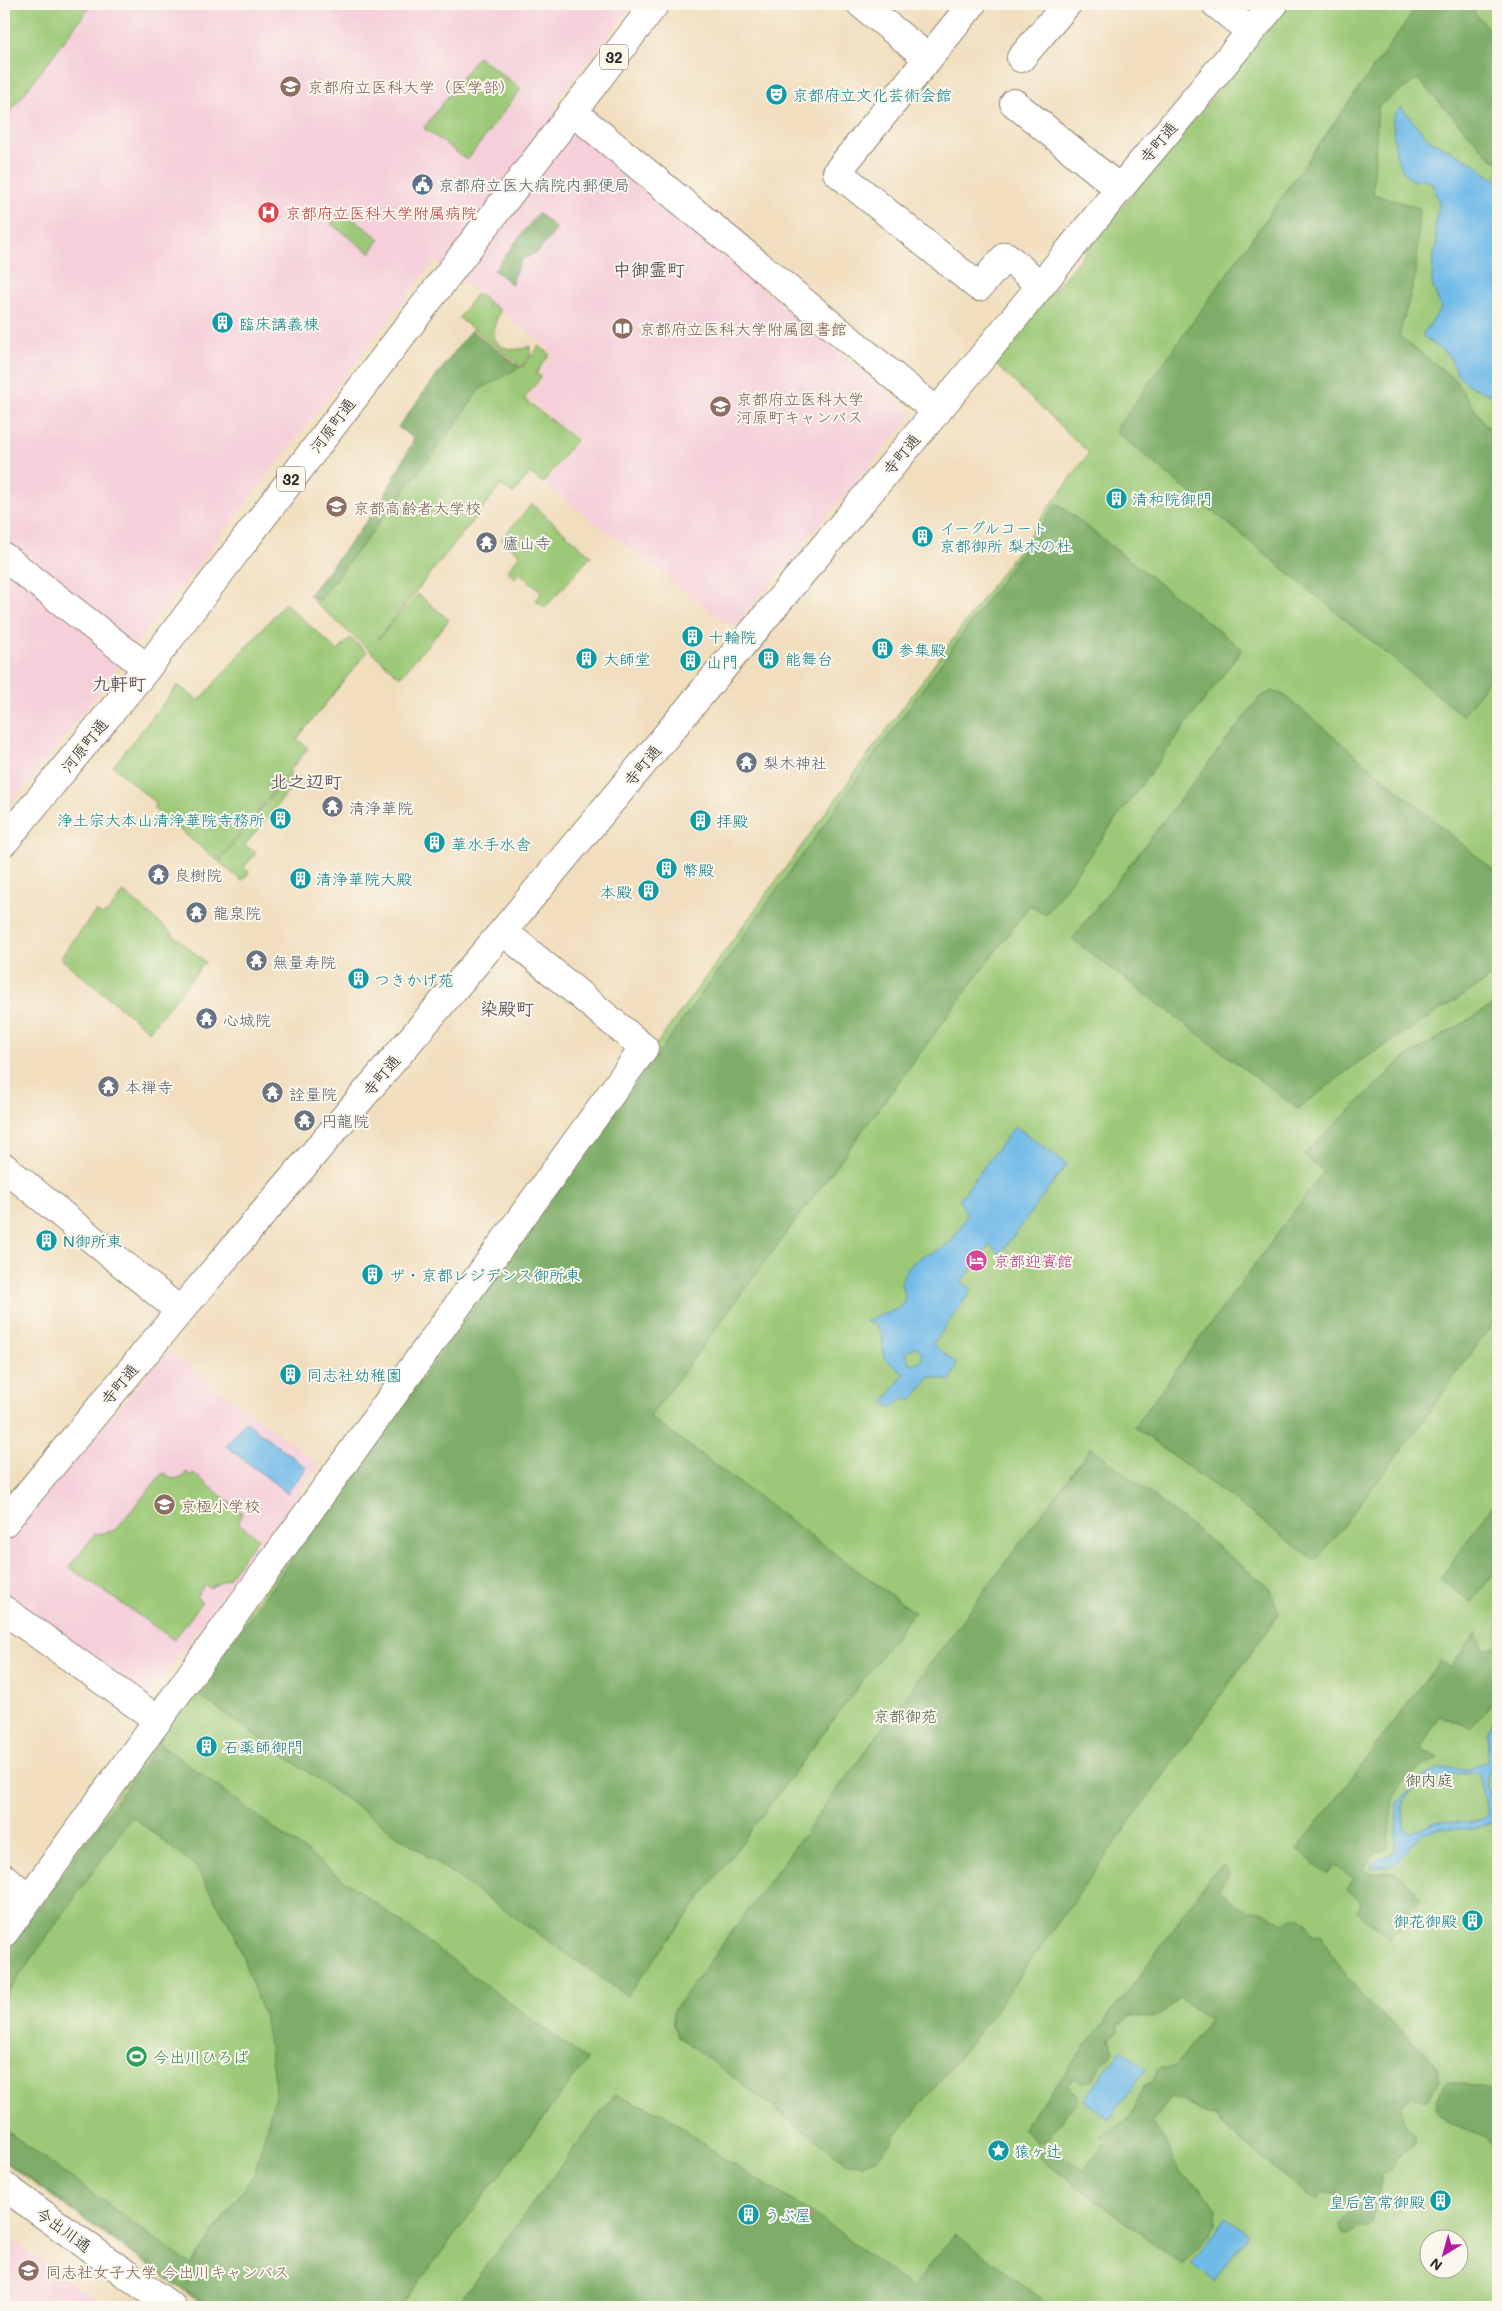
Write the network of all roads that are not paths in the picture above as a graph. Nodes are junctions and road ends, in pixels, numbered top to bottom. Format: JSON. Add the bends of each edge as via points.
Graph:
{"nodes":[{"id":1,"x":655,"y":4,"type":"edge"},
{"id":2,"x":861,"y":4,"type":"edge"},
{"id":3,"x":972,"y":4,"type":"edge"},
{"id":4,"x":1067,"y":4,"type":"edge"},
{"id":5,"x":1216,"y":4,"type":"edge"},
{"id":6,"x":1274,"y":4,"type":"edge"},
{"id":7,"x":1250,"y":31,"type":"junction"},
{"id":8,"x":928,"y":58,"type":"junction"},
{"id":9,"x":1021,"y":58,"type":"dead end"},
{"id":10,"x":1014,"y":103,"type":"dead end"},
{"id":11,"x":572,"y":111,"type":"junction"},
{"id":12,"x":1120,"y":187,"type":"junction"},
{"id":13,"x":1040,"y":285,"type":"junction"},
{"id":14,"x":936,"y":412,"type":"junction"},
{"id":15,"x":4,"y":557,"type":"edge"},
{"id":16,"x":147,"y":668,"type":"junction"},
{"id":17,"x":4,"y":842,"type":"edge"},
{"id":18,"x":503,"y":931,"type":"junction"},
{"id":19,"x":9,"y":1182,"type":"edge"},
{"id":20,"x":180,"y":1311,"type":"junction"},
{"id":21,"x":4,"y":1522,"type":"edge"},
{"id":22,"x":4,"y":1610,"type":"edge"},
{"id":23,"x":158,"y":1720,"type":"junction"},
{"id":24,"x":4,"y":1878,"type":"edge"},
{"id":25,"x":29,"y":1898,"type":"junction"},
{"id":26,"x":4,"y":1933,"type":"edge"},
{"id":27,"x":4,"y":2186,"type":"edge"},
{"id":28,"x":4,"y":2208,"type":"edge"},
{"id":29,"x":141,"y":2307,"type":"edge"},
{"id":30,"x":172,"y":2307,"type":"edge"}],
"edges":[{"from":1,"to":11,"type":"street","name":"河原町通","number":"32"},
{"from":2,"to":8,"type":"street"},
{"from":3,"to":8,"type":"street"},
{"from":4,"to":9,"type":"street"},
{"from":5,"to":7,"type":"street"},
{"from":6,"to":7,"type":"street","name":"寺町通"},
{"from":7,"to":12,"type":"street","name":"寺町通"},
{"from":8,"to":13,"type":"street","via":[[837,172],[979,287],[1006,256]]},
{"from":10,"to":12,"type":"street"},
{"from":11,"to":14,"type":"street"},
{"from":11,"to":16,"type":"street","name":"河原町通","number":"32"},
{"from":12,"to":13,"type":"street","name":"寺町通"},
{"from":13,"to":14,"type":"street","name":"寺町通"},
{"from":14,"to":18,"type":"street","name":"寺町通"},
{"from":15,"to":16,"type":"street"},
{"from":16,"to":17,"type":"street","name":"河原町通","number":"32"},
{"from":18,"to":20,"type":"street","name":"寺町通"},
{"from":18,"to":23,"type":"street","via":[[644,1048]]},
{"from":19,"to":20,"type":"street"},
{"from":20,"to":21,"type":"street","name":"寺町通"},
{"from":22,"to":23,"type":"street"},
{"from":23,"to":25,"type":"street"},
{"from":24,"to":25,"type":"street"},
{"from":25,"to":26,"type":"street"},
{"from":27,"to":30,"type":"street","name":"今出川通"},
{"from":28,"to":29,"type":"street","name":"今出川通"}]}
